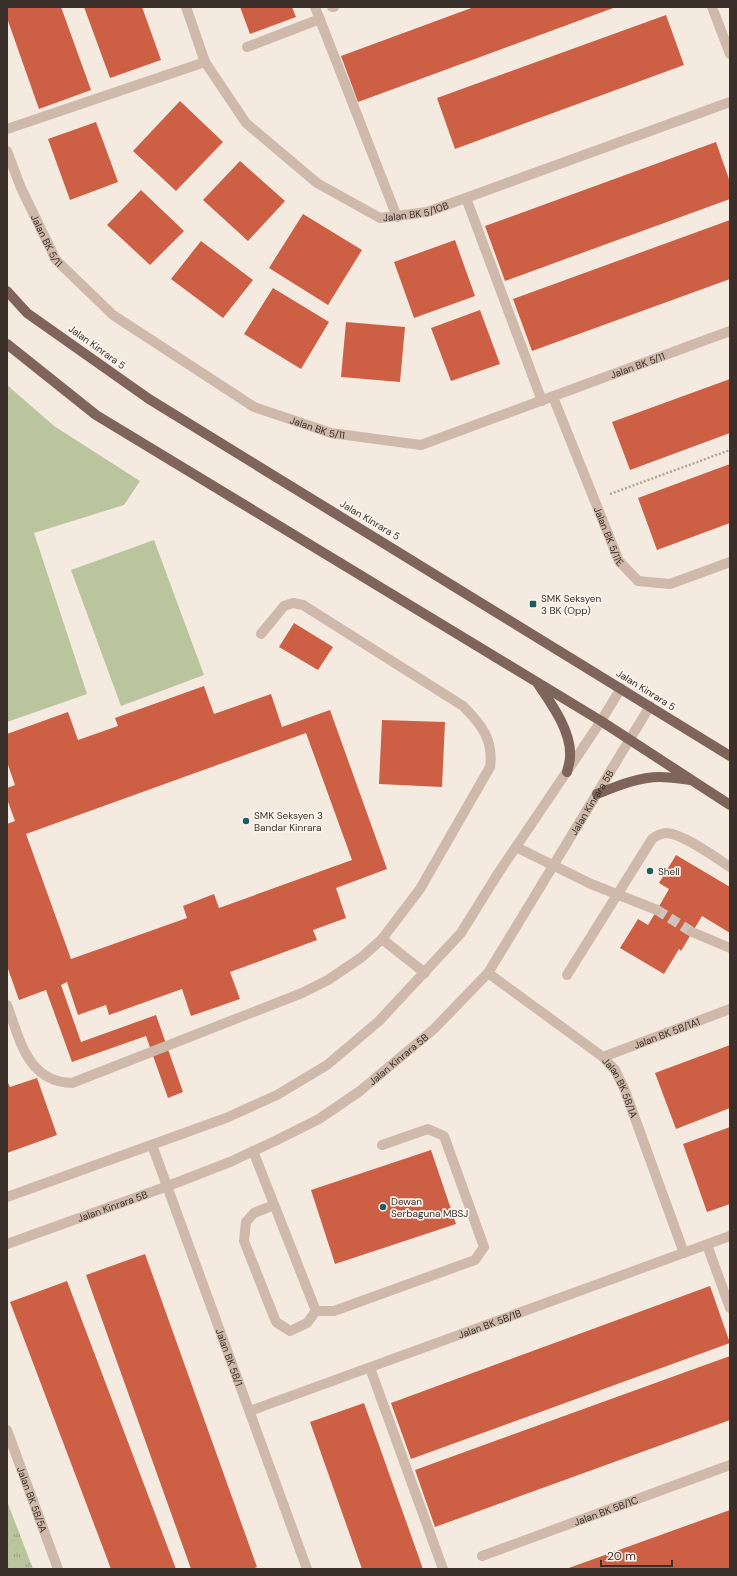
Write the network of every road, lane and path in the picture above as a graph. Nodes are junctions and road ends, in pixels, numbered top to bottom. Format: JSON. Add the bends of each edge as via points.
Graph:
{"nodes":[{"id":1,"x":186,"y":7,"type":"edge"},
{"id":2,"x":315,"y":7,"type":"edge"},
{"id":3,"x":712,"y":7,"type":"edge"},
{"id":4,"x":320,"y":19,"type":"junction"},
{"id":5,"x":247,"y":46,"type":"dead end"},
{"id":6,"x":730,"y":54,"type":"edge"},
{"id":7,"x":205,"y":62,"type":"junction"},
{"id":8,"x":730,"y":102,"type":"edge"},
{"id":9,"x":7,"y":129,"type":"edge"},
{"id":10,"x":7,"y":151,"type":"edge"},
{"id":11,"x":466,"y":198,"type":"junction"},
{"id":12,"x":397,"y":217,"type":"junction"},
{"id":13,"x":7,"y":291,"type":"edge"},
{"id":14,"x":730,"y":331,"type":"edge"},
{"id":15,"x":7,"y":344,"type":"edge"},
{"id":16,"x":554,"y":397,"type":"junction"},
{"id":17,"x":542,"y":401,"type":"junction"},
{"id":18,"x":730,"y":450,"type":"edge"},
{"id":19,"x":594,"y":500,"type":"junction"},
{"id":20,"x":730,"y":562,"type":"edge"},
{"id":21,"x":261,"y":634,"type":"dead end"},
{"id":22,"x":537,"y":682,"type":"junction"},
{"id":23,"x":621,"y":688,"type":"junction"},
{"id":24,"x":650,"y":706,"type":"junction"},
{"id":25,"x":601,"y":721,"type":"junction"},
{"id":26,"x":630,"y":739,"type":"junction"},
{"id":27,"x":730,"y":756,"type":"edge"},
{"id":28,"x":567,"y":772,"type":"junction"},
{"id":29,"x":693,"y":781,"type":"junction"},
{"id":30,"x":597,"y":794,"type":"junction"},
{"id":31,"x":730,"y":805,"type":"edge"},
{"id":32,"x":516,"y":847,"type":"junction"},
{"id":33,"x":554,"y":866,"type":"junction"},
{"id":34,"x":730,"y":867,"type":"edge"},
{"id":35,"x":618,"y":894,"type":"junction"},
{"id":36,"x":657,"y":910,"type":"tunnel mouth"},
{"id":37,"x":692,"y":932,"type":"tunnel mouth"},
{"id":38,"x":382,"y":939,"type":"junction"},
{"id":39,"x":730,"y":948,"type":"edge"},
{"id":40,"x":425,"y":973,"type":"junction"},
{"id":41,"x":488,"y":973,"type":"junction"},
{"id":42,"x":567,"y":975,"type":"dead end"},
{"id":43,"x":7,"y":1004,"type":"edge"},
{"id":44,"x":730,"y":1009,"type":"edge"},
{"id":45,"x":604,"y":1057,"type":"junction"},
{"id":46,"x":382,"y":1145,"type":"dead end"},
{"id":47,"x":152,"y":1146,"type":"junction"},
{"id":48,"x":253,"y":1151,"type":"junction"},
{"id":49,"x":168,"y":1186,"type":"junction"},
{"id":50,"x":7,"y":1197,"type":"edge"},
{"id":51,"x":274,"y":1205,"type":"junction"},
{"id":52,"x":730,"y":1236,"type":"edge"},
{"id":53,"x":7,"y":1244,"type":"edge"},
{"id":54,"x":707,"y":1245,"type":"junction"},
{"id":55,"x":684,"y":1253,"type":"junction"},
{"id":56,"x":730,"y":1308,"type":"edge"},
{"id":57,"x":316,"y":1311,"type":"junction"},
{"id":58,"x":370,"y":1368,"type":"junction"},
{"id":59,"x":250,"y":1411,"type":"junction"},
{"id":60,"x":7,"y":1430,"type":"edge"},
{"id":61,"x":730,"y":1465,"type":"edge"},
{"id":62,"x":482,"y":1556,"type":"dead end"},
{"id":63,"x":58,"y":1569,"type":"edge"},
{"id":64,"x":307,"y":1569,"type":"edge"},
{"id":65,"x":443,"y":1569,"type":"edge"}],
"edges":[{"from":1,"to":7,"type":"street","name":"Jalan BK 5/10B"},
{"from":2,"to":4,"type":"street"},
{"from":3,"to":6,"type":"street"},
{"from":4,"to":5,"type":"street"},
{"from":4,"to":12,"type":"street"},
{"from":7,"to":9,"type":"street"},
{"from":7,"to":12,"type":"street","name":"Jalan BK 5/10B","via":[[246,123],[317,183],[380,218]]},
{"from":8,"to":11,"type":"street","name":"Jalan BK 5/10B"},
{"from":10,"to":17,"type":"street","name":"Jalan BK 5/11","via":[[21,188],[56,260],[113,315],[254,407],[331,433],[421,445]]},
{"from":11,"to":12,"type":"street","name":"Jalan BK 5/10B","via":[[427,212]]},
{"from":11,"to":17,"type":"street"},
{"from":13,"to":23,"type":"main road","name":"Jalan Kinrara 5","via":[[28,312],[149,399]]},
{"from":14,"to":16,"type":"street","name":"Jalan BK 5/11"},
{"from":15,"to":22,"type":"main road","via":[[96,415]]},
{"from":16,"to":17,"type":"street","name":"Jalan BK 5/11"},
{"from":16,"to":19,"type":"street","name":"Jalan BK 5/11E"},
{"from":18,"to":19,"type":"path"},
{"from":19,"to":20,"type":"street","name":"Jalan BK 5/11E","via":[[619,561],[638,581],[670,584]]},
{"from":21,"to":38,"type":"street","via":[[284,606],[293,603],[303,605],[463,706],[477,720],[484,732],[491,756],[490,767],[420,889]]},
{"from":22,"to":25,"type":"main road"},
{"from":22,"to":28,"type":"main road","via":[[557,713],[569,744]]},
{"from":23,"to":24,"type":"main road","name":"Jalan Kinrara 5"},
{"from":23,"to":25,"type":"street"},
{"from":24,"to":26,"type":"street","name":"Jalan Kinrara 5B"},
{"from":24,"to":27,"type":"main road","name":"Jalan Kinrara 5"},
{"from":25,"to":26,"type":"main road"},
{"from":25,"to":28,"type":"street"},
{"from":26,"to":29,"type":"main road"},
{"from":26,"to":30,"type":"street","name":"Jalan Kinrara 5B"},
{"from":28,"to":32,"type":"street"},
{"from":29,"to":30,"type":"main road","via":[[659,777],[644,779],[624,783]]},
{"from":29,"to":31,"type":"main road"},
{"from":30,"to":33,"type":"street","name":"Jalan Kinrara 5B"},
{"from":32,"to":33,"type":"street"},
{"from":32,"to":40,"type":"street","via":[[461,933]]},
{"from":33,"to":35,"type":"street"},
{"from":33,"to":41,"type":"street","name":"Jalan Kinrara 5B"},
{"from":34,"to":35,"type":"street","via":[[676,835],[666,833],[652,838]]},
{"from":35,"to":36,"type":"street"},
{"from":35,"to":42,"type":"street"},
{"from":37,"to":39,"type":"street"},
{"from":38,"to":40,"type":"street"},
{"from":38,"to":43,"type":"street","via":[[362,957],[328,980],[302,993],[72,1083],[60,1082],[34,1067],[26,1054]]},
{"from":40,"to":47,"type":"street","via":[[379,1021],[327,1065],[277,1095]]},
{"from":41,"to":45,"type":"street","name":"Jalan BK 5B/1A"},
{"from":41,"to":48,"type":"street","name":"Jalan Kinrara 5B","via":[[434,1028],[360,1091],[319,1119]]},
{"from":44,"to":45,"type":"street","name":"Jalan BK 5B/1A1"},
{"from":45,"to":55,"type":"street","name":"Jalan BK 5B/1A","via":[[615,1070],[624,1088]]},
{"from":46,"to":57,"type":"street","via":[[428,1129],[444,1136],[484,1247],[475,1260],[334,1311]]},
{"from":47,"to":49,"type":"street","name":"Jalan BK 5B/1"},
{"from":47,"to":50,"type":"street"},
{"from":48,"to":49,"type":"street","name":"Jalan Kinrara 5B"},
{"from":48,"to":51,"type":"street"},
{"from":49,"to":53,"type":"street","name":"Jalan Kinrara 5B"},
{"from":49,"to":59,"type":"street","name":"Jalan BK 5B/1"},
{"from":51,"to":57,"type":"street"},
{"from":51,"to":57,"type":"street","via":[[254,1213],[246,1222],[244,1241],[267,1300],[276,1322],[290,1330],[307,1323]]},
{"from":52,"to":54,"type":"street","name":"Jalan BK 5B/1B"},
{"from":54,"to":55,"type":"street","name":"Jalan BK 5B/1B"},
{"from":54,"to":56,"type":"street"},
{"from":55,"to":58,"type":"street","name":"Jalan BK 5B/1B"},
{"from":58,"to":59,"type":"street","name":"Jalan BK 5B/1B"},
{"from":58,"to":65,"type":"street"},
{"from":59,"to":64,"type":"street","name":"Jalan BK 5B/1"},
{"from":60,"to":63,"type":"street","name":"Jalan BK 5B/5A"},
{"from":61,"to":62,"type":"street","name":"Jalan BK 5B/1C"}]}
